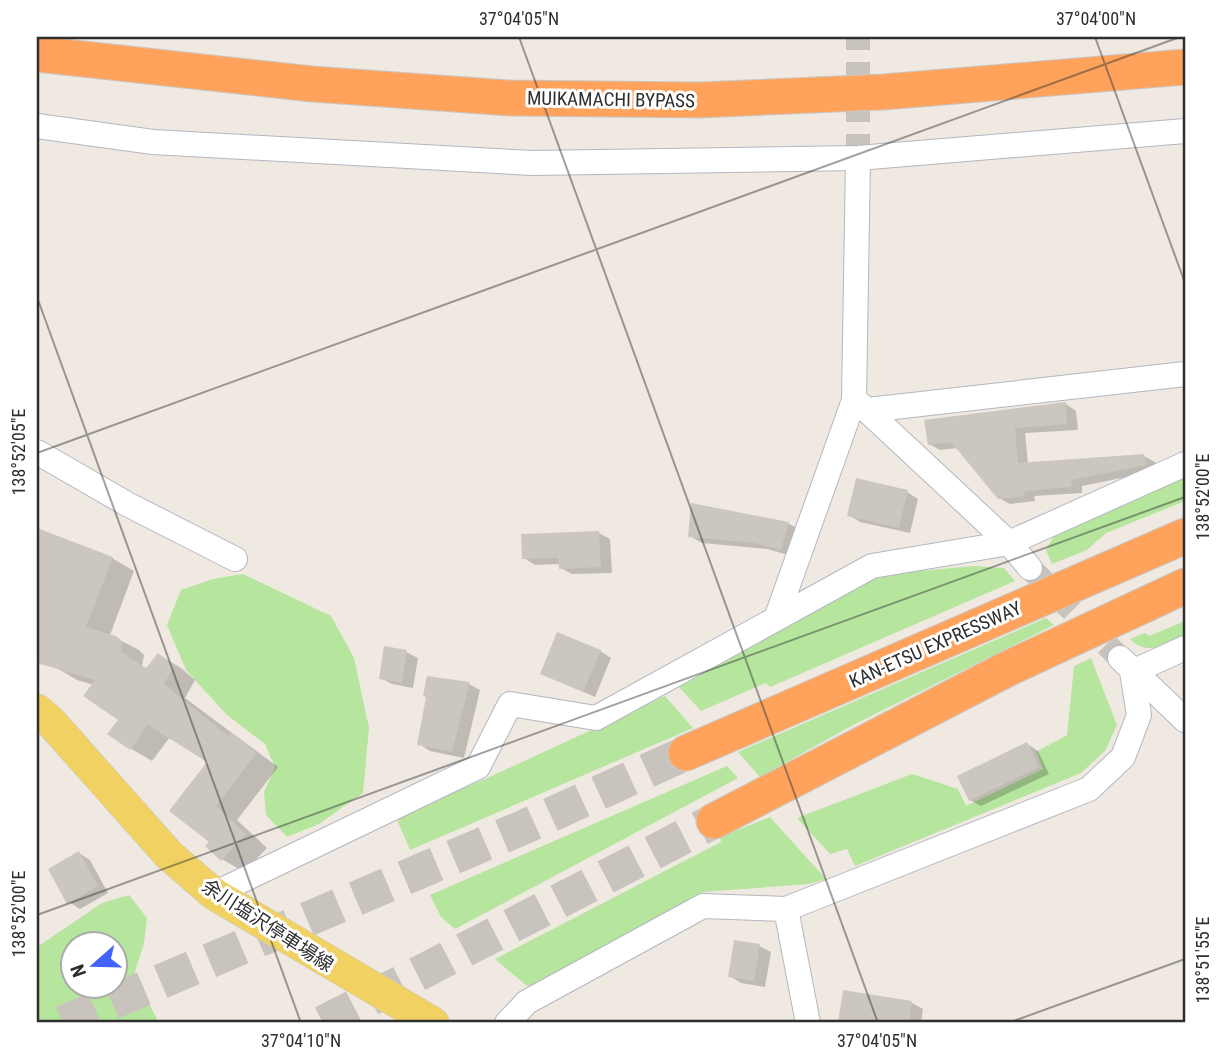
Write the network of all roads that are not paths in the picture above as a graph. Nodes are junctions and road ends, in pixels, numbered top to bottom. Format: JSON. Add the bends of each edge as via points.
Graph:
{"nodes":[{"id":1,"x":37,"y":54,"type":"edge"},
{"id":2,"x":1185,"y":67,"type":"edge"},
{"id":3,"x":37,"y":127,"type":"edge"},
{"id":4,"x":1185,"y":131,"type":"edge"},
{"id":5,"x":858,"y":158,"type":"junction"},
{"id":6,"x":1185,"y":374,"type":"edge"},
{"id":7,"x":861,"y":405,"type":"junction"},
{"id":8,"x":37,"y":452,"type":"edge"},
{"id":9,"x":1185,"y":464,"type":"edge"},
{"id":10,"x":1185,"y":536,"type":"edge"},
{"id":11,"x":1009,"y":543,"type":"junction"},
{"id":12,"x":234,"y":559,"type":"dead end"},
{"id":13,"x":1030,"y":568,"type":"tunnel mouth"},
{"id":14,"x":1185,"y":586,"type":"edge"},
{"id":15,"x":777,"y":617,"type":"junction"},
{"id":16,"x":1185,"y":648,"type":"edge"},
{"id":17,"x":1126,"y":665,"type":"junction"},
{"id":18,"x":37,"y":710,"type":"edge"},
{"id":19,"x":1185,"y":720,"type":"edge"},
{"id":20,"x":686,"y":753,"type":"tunnel mouth"},
{"id":21,"x":714,"y":821,"type":"tunnel mouth"},
{"id":22,"x":214,"y":894,"type":"junction"},
{"id":23,"x":786,"y":909,"type":"junction"},
{"id":24,"x":433,"y":1023,"type":"edge"},
{"id":25,"x":507,"y":1023,"type":"edge"},
{"id":26,"x":808,"y":1023,"type":"edge"}],
"edges":[{"from":1,"to":2,"type":"highway","name":"MUIKAMACHI BYPASS","via":[[312,84],[510,97],[699,100],[883,92]]},
{"from":3,"to":5,"type":"street","via":[[153,142],[532,163]]},
{"from":4,"to":5,"type":"street"},
{"from":5,"to":7,"type":"street"},
{"from":6,"to":7,"type":"street"},
{"from":7,"to":11,"type":"street"},
{"from":7,"to":15,"type":"street"},
{"from":8,"to":12,"type":"street"},
{"from":9,"to":11,"type":"street"},
{"from":10,"to":20,"type":"highway","name":"KAN-ETSU EXPRESSWAY"},
{"from":11,"to":13,"type":"street"},
{"from":11,"to":15,"type":"street","via":[[872,566]]},
{"from":14,"to":21,"type":"highway","via":[[1007,669]]},
{"from":15,"to":22,"type":"street","via":[[596,718],[510,704],[478,767]]},
{"from":16,"to":17,"type":"street"},
{"from":17,"to":19,"type":"street"},
{"from":17,"to":23,"type":"street","via":[[1139,716],[1123,757],[1089,789]]},
{"from":18,"to":22,"type":"main road","name":"余川塩沢停車場線","via":[[169,855]]},
{"from":22,"to":24,"type":"main road","name":"余川塩沢停車場線"},
{"from":23,"to":25,"type":"street","via":[[703,906],[527,1002]]},
{"from":23,"to":26,"type":"street"}]}
